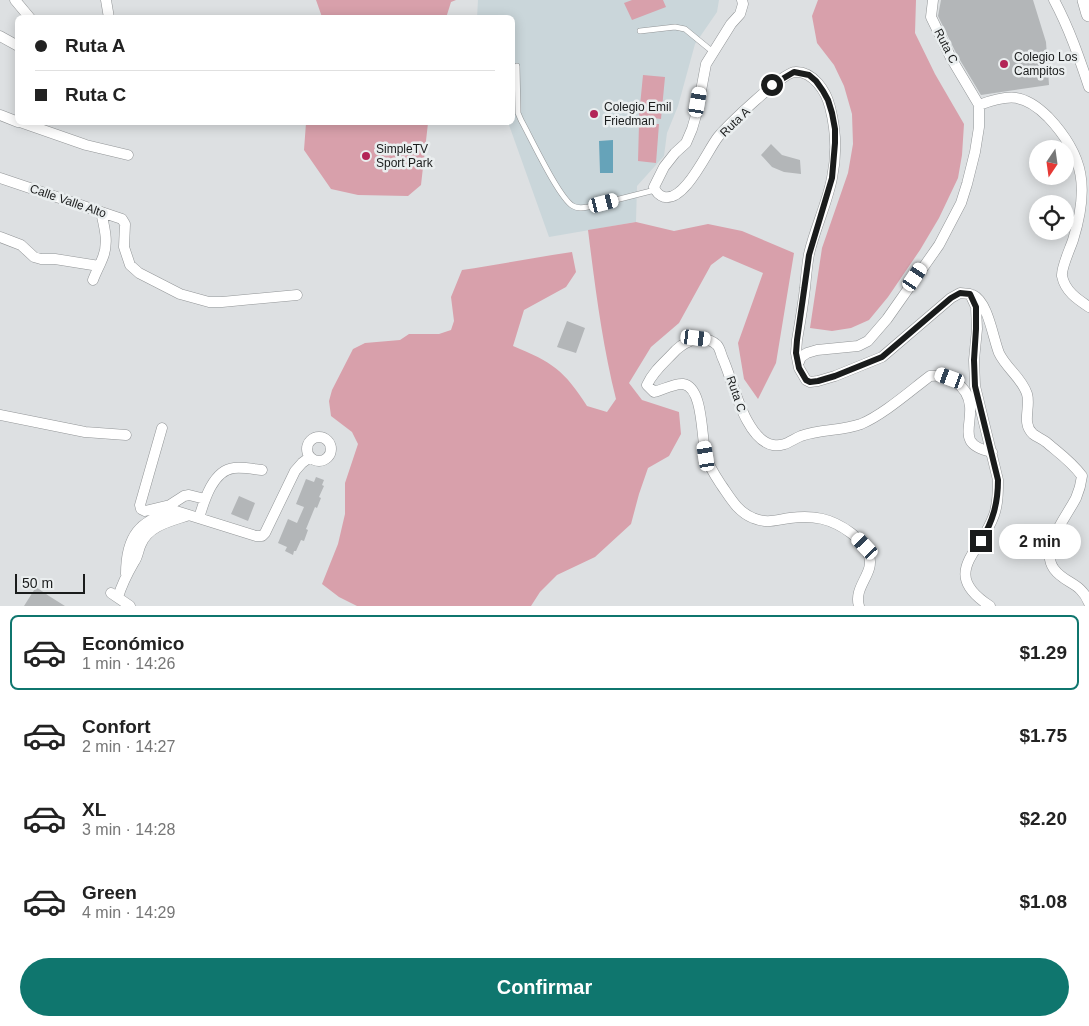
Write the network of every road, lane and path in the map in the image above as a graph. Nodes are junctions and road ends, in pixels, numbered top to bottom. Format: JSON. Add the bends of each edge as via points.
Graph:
{"nodes":[{"id":1,"x":15,"y":0,"type":"edge"},
{"id":2,"x":106,"y":0,"type":"edge"},
{"id":3,"x":742,"y":0,"type":"edge"},
{"id":4,"x":933,"y":0,"type":"edge"},
{"id":5,"x":1054,"y":0,"type":"edge"},
{"id":6,"x":1085,"y":0,"type":"edge"},
{"id":7,"x":1089,"y":14,"type":"edge"},
{"id":8,"x":28,"y":15,"type":"edge"},
{"id":9,"x":108,"y":15,"type":"edge"},
{"id":10,"x":640,"y":31,"type":"dead end"},
{"id":11,"x":0,"y":36,"type":"edge"},
{"id":12,"x":15,"y":44,"type":"edge"},
{"id":13,"x":713,"y":52,"type":"junction"},
{"id":14,"x":517,"y":66,"type":"dead end"},
{"id":15,"x":1089,"y":87,"type":"edge"},
{"id":16,"x":979,"y":105,"type":"junction"},
{"id":17,"x":0,"y":115,"type":"edge"},
{"id":18,"x":15,"y":121,"type":"edge"},
{"id":19,"x":27,"y":125,"type":"edge"},
{"id":20,"x":128,"y":155,"type":"dead end"},
{"id":21,"x":0,"y":178,"type":"edge"},
{"id":22,"x":655,"y":190,"type":"junction"},
{"id":23,"x":101,"y":212,"type":"junction"},
{"id":24,"x":0,"y":237,"type":"edge"},
{"id":25,"x":99,"y":266,"type":"junction"},
{"id":26,"x":93,"y":280,"type":"dead end"},
{"id":27,"x":970,"y":294,"type":"junction"},
{"id":28,"x":297,"y":295,"type":"dead end"},
{"id":29,"x":1089,"y":307,"type":"edge"},
{"id":30,"x":798,"y":362,"type":"junction"},
{"id":31,"x":0,"y":415,"type":"edge"},
{"id":32,"x":162,"y":428,"type":"dead end"},
{"id":33,"x":126,"y":435,"type":"dead end"},
{"id":34,"x":992,"y":452,"type":"junction"},
{"id":35,"x":310,"y":457,"type":"dead end"},
{"id":36,"x":262,"y":470,"type":"dead end"},
{"id":37,"x":205,"y":499,"type":"junction"},
{"id":38,"x":194,"y":516,"type":"junction"},
{"id":39,"x":1089,"y":603,"type":"edge"},
{"id":40,"x":130,"y":606,"type":"edge"},
{"id":41,"x":860,"y":606,"type":"edge"},
{"id":42,"x":990,"y":606,"type":"edge"}],
"edges":[{"from":1,"to":8,"type":"street"},
{"from":2,"to":9,"type":"street"},
{"from":3,"to":13,"type":"street","via":[[740,14]]},
{"from":4,"to":16,"type":"street","name":"Ruta C","via":[[931,17]]},
{"from":5,"to":15,"type":"street"},
{"from":6,"to":7,"type":"main road"},
{"from":10,"to":13,"type":"lane","via":[[685,29]]},
{"from":11,"to":12,"type":"street"},
{"from":13,"to":22,"type":"street","via":[[706,64],[692,129],[686,143],[664,167]]},
{"from":14,"to":22,"type":"lane","via":[[518,113],[560,194],[571,205],[588,207]]},
{"from":16,"to":29,"type":"street","via":[[1009,97],[1034,104],[1062,133],[1074,151],[1083,178],[1083,200],[1080,221],[1062,273],[1069,292]]},
{"from":16,"to":30,"type":"street","via":[[979,127],[967,184],[939,245],[868,341],[858,346],[807,353]]},
{"from":17,"to":18,"type":"street"},
{"from":19,"to":20,"type":"street","via":[[86,146]]},
{"from":21,"to":23,"type":"street","name":"Calle Valle Alto"},
{"from":22,"to":30,"type":"street","name":"Ruta A","via":[[665,197],[679,192],[718,137],[786,75],[801,72],[816,81],[832,113],[834,160],[832,178],[809,255],[797,340]]},
{"from":23,"to":25,"type":"street","via":[[106,238]]},
{"from":23,"to":28,"type":"street","name":"Calle Valle Alto","via":[[125,224],[124,247],[130,265],[180,294],[209,302]]},
{"from":24,"to":25,"type":"street","via":[[21,245],[41,260]]},
{"from":25,"to":26,"type":"street"},
{"from":27,"to":30,"type":"street","via":[[960,293],[951,298],[882,357],[851,371],[810,382],[802,374]]},
{"from":27,"to":34,"type":"street","via":[[976,307],[975,386]]},
{"from":27,"to":39,"type":"street","via":[[978,297],[983,305],[1000,354],[1024,385],[1028,397],[1026,416],[1032,433],[1066,458],[1082,476],[1076,498],[1050,546],[1050,557],[1053,568],[1077,585]]},
{"from":31,"to":33,"type":"street","via":[[85,432]]},
{"from":32,"to":37,"type":"street","via":[[141,509],[145,511],[170,505],[189,495]]},
{"from":34,"to":41,"type":"street","name":"Ruta C","via":[[981,450],[968,434],[970,405],[965,392],[957,383],[940,375],[930,376],[862,424],[802,436],[785,445],[772,445],[750,426],[717,345],[696,338],[682,344],[650,376],[647,385],[654,392],[681,383],[688,385],[697,395],[706,456],[716,478],[739,510],[768,523],[810,516],[826,519],[847,530],[865,546],[870,558],[857,594]]},
{"from":34,"to":42,"type":"street","via":[[998,480],[994,514],[964,572],[971,591]]},
{"from":35,"to":38,"type":"street","via":[[294,472],[262,536]]},
{"from":36,"to":37,"type":"street","via":[[233,468],[222,472]]},
{"from":37,"to":38,"type":"street"},
{"from":38,"to":40,"type":"street","via":[[148,526],[135,533],[126,558],[126,574],[114,595]]}]}
